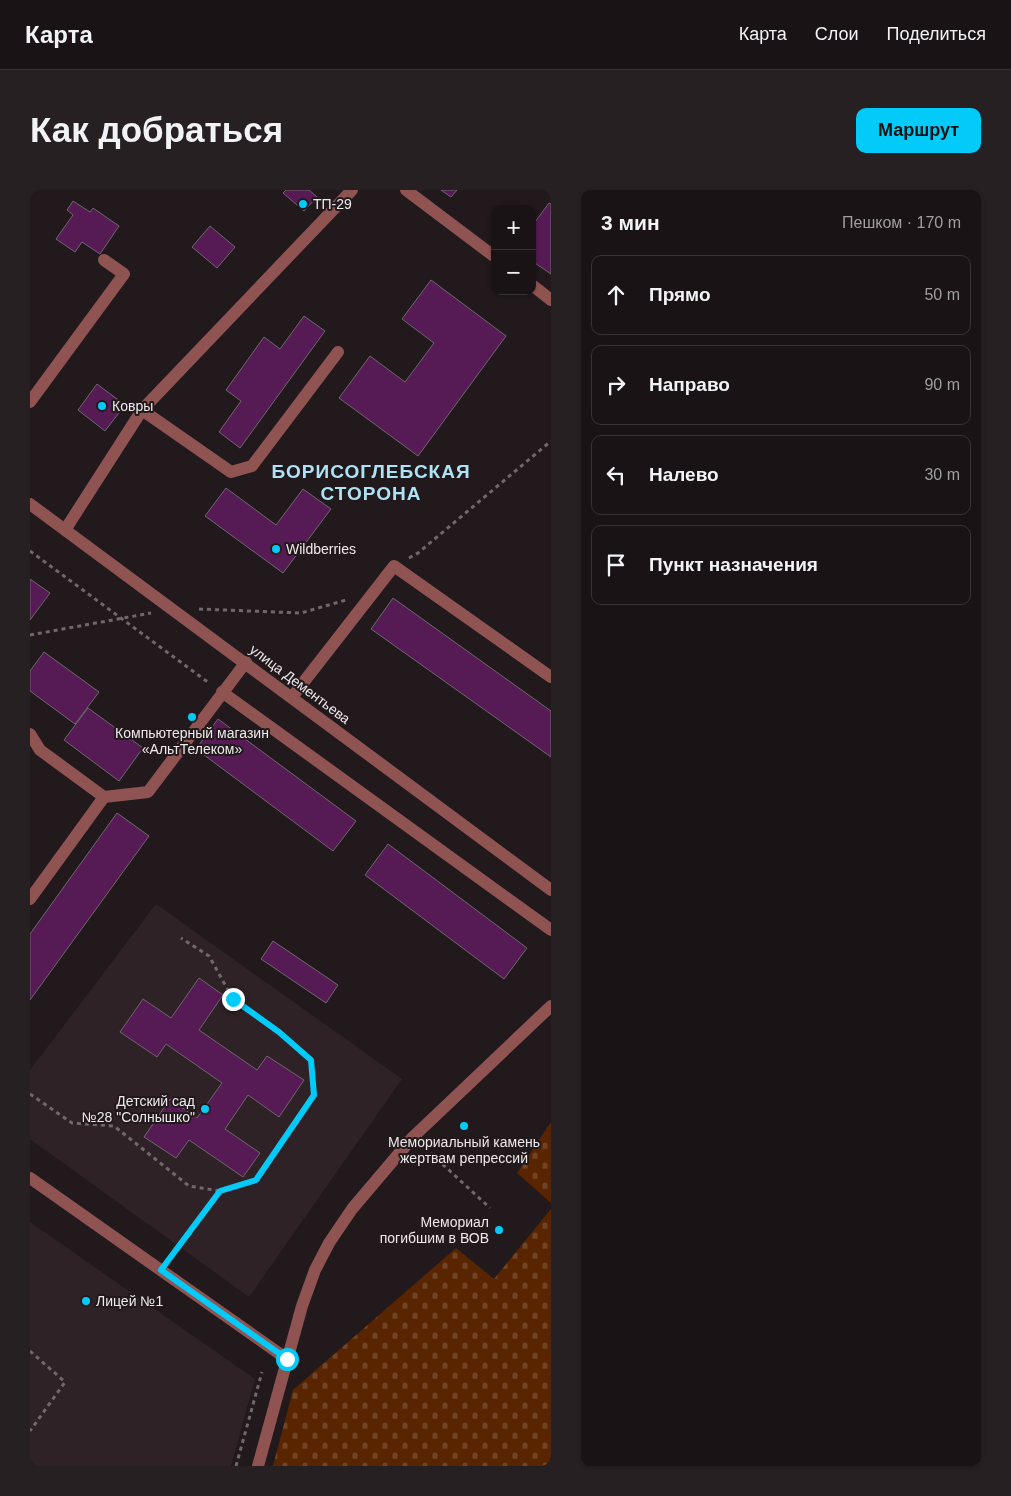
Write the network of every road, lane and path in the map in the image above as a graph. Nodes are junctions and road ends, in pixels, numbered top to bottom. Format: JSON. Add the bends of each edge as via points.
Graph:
{"nodes":[{"id":1,"x":352,"y":190,"type":"edge"},
{"id":2,"x":406,"y":190,"type":"edge"},
{"id":3,"x":491,"y":254,"type":"edge"},
{"id":4,"x":104,"y":260,"type":"dead end"},
{"id":5,"x":536,"y":288,"type":"edge"},
{"id":6,"x":551,"y":300,"type":"edge"},
{"id":7,"x":338,"y":352,"type":"dead end"},
{"id":8,"x":30,"y":402,"type":"edge"},
{"id":9,"x":142,"y":410,"type":"junction"},
{"id":10,"x":551,"y":441,"type":"edge"},
{"id":11,"x":30,"y":504,"type":"edge"},
{"id":12,"x":65,"y":530,"type":"junction"},
{"id":13,"x":30,"y":551,"type":"edge"},
{"id":14,"x":394,"y":566,"type":"junction"},
{"id":15,"x":350,"y":599,"type":"dead end"},
{"id":16,"x":171,"y":608,"type":"junction"},
{"id":17,"x":122,"y":619,"type":"junction"},
{"id":18,"x":30,"y":635,"type":"edge"},
{"id":19,"x":246,"y":662,"type":"junction"},
{"id":20,"x":551,"y":677,"type":"edge"},
{"id":21,"x":222,"y":692,"type":"junction"},
{"id":22,"x":292,"y":697,"type":"junction"},
{"id":23,"x":30,"y":734,"type":"edge"},
{"id":24,"x":104,"y":797,"type":"junction"},
{"id":25,"x":551,"y":890,"type":"edge"},
{"id":26,"x":30,"y":899,"type":"edge"},
{"id":27,"x":551,"y":930,"type":"edge"},
{"id":28,"x":181,"y":938,"type":"dead end"},
{"id":29,"x":551,"y":1006,"type":"edge"},
{"id":30,"x":30,"y":1094,"type":"edge"},
{"id":31,"x":413,"y":1137,"type":"junction"},
{"id":32,"x":30,"y":1178,"type":"edge"},
{"id":33,"x":220,"y":1191,"type":"junction"},
{"id":34,"x":490,"y":1208,"type":"dead end"},
{"id":35,"x":161,"y":1270,"type":"junction"},
{"id":36,"x":30,"y":1351,"type":"edge"},
{"id":37,"x":287,"y":1359,"type":"junction"},
{"id":38,"x":262,"y":1372,"type":"dead end"},
{"id":39,"x":30,"y":1431,"type":"edge"},
{"id":40,"x":236,"y":1466,"type":"edge"},
{"id":41,"x":258,"y":1466,"type":"edge"}],
"edges":[{"from":1,"to":9,"type":"street"},
{"from":2,"to":3,"type":"street"},
{"from":4,"to":8,"type":"street","via":[[124,274]]},
{"from":5,"to":6,"type":"street"},
{"from":7,"to":9,"type":"street","via":[[252,466],[231,472]]},
{"from":9,"to":12,"type":"street"},
{"from":10,"to":14,"type":"path","via":[[418,554]]},
{"from":11,"to":12,"type":"street","name":"улица Дементьева"},
{"from":12,"to":16,"type":"street","name":"улица Дементьева"},
{"from":13,"to":17,"type":"path"},
{"from":14,"to":20,"type":"street"},
{"from":14,"to":22,"type":"street"},
{"from":15,"to":16,"type":"path","via":[[301,613]]},
{"from":16,"to":17,"type":"path"},
{"from":16,"to":19,"type":"street","name":"улица Дементьева"},
{"from":17,"to":18,"type":"path"},
{"from":17,"to":21,"type":"path"},
{"from":19,"to":21,"type":"street"},
{"from":19,"to":22,"type":"street","name":"улица Дементьева"},
{"from":21,"to":24,"type":"street","via":[[148,792]]},
{"from":21,"to":27,"type":"street"},
{"from":22,"to":25,"type":"street","name":"улица Дементьева"},
{"from":23,"to":24,"type":"street","via":[[40,750]]},
{"from":24,"to":26,"type":"street"},
{"from":28,"to":33,"type":"path","via":[[209,956],[233,999],[311,1060],[314,1095],[256,1180]]},
{"from":29,"to":31,"type":"street"},
{"from":30,"to":33,"type":"path","via":[[72,1123],[114,1126],[190,1186]]},
{"from":31,"to":34,"type":"path"},
{"from":31,"to":37,"type":"street","via":[[352,1209],[329,1243],[302,1306]]},
{"from":32,"to":35,"type":"street"},
{"from":33,"to":35,"type":"path"},
{"from":35,"to":37,"type":"street"},
{"from":36,"to":39,"type":"path","via":[[65,1382]]},
{"from":37,"to":41,"type":"street"},
{"from":38,"to":40,"type":"path"}]}
